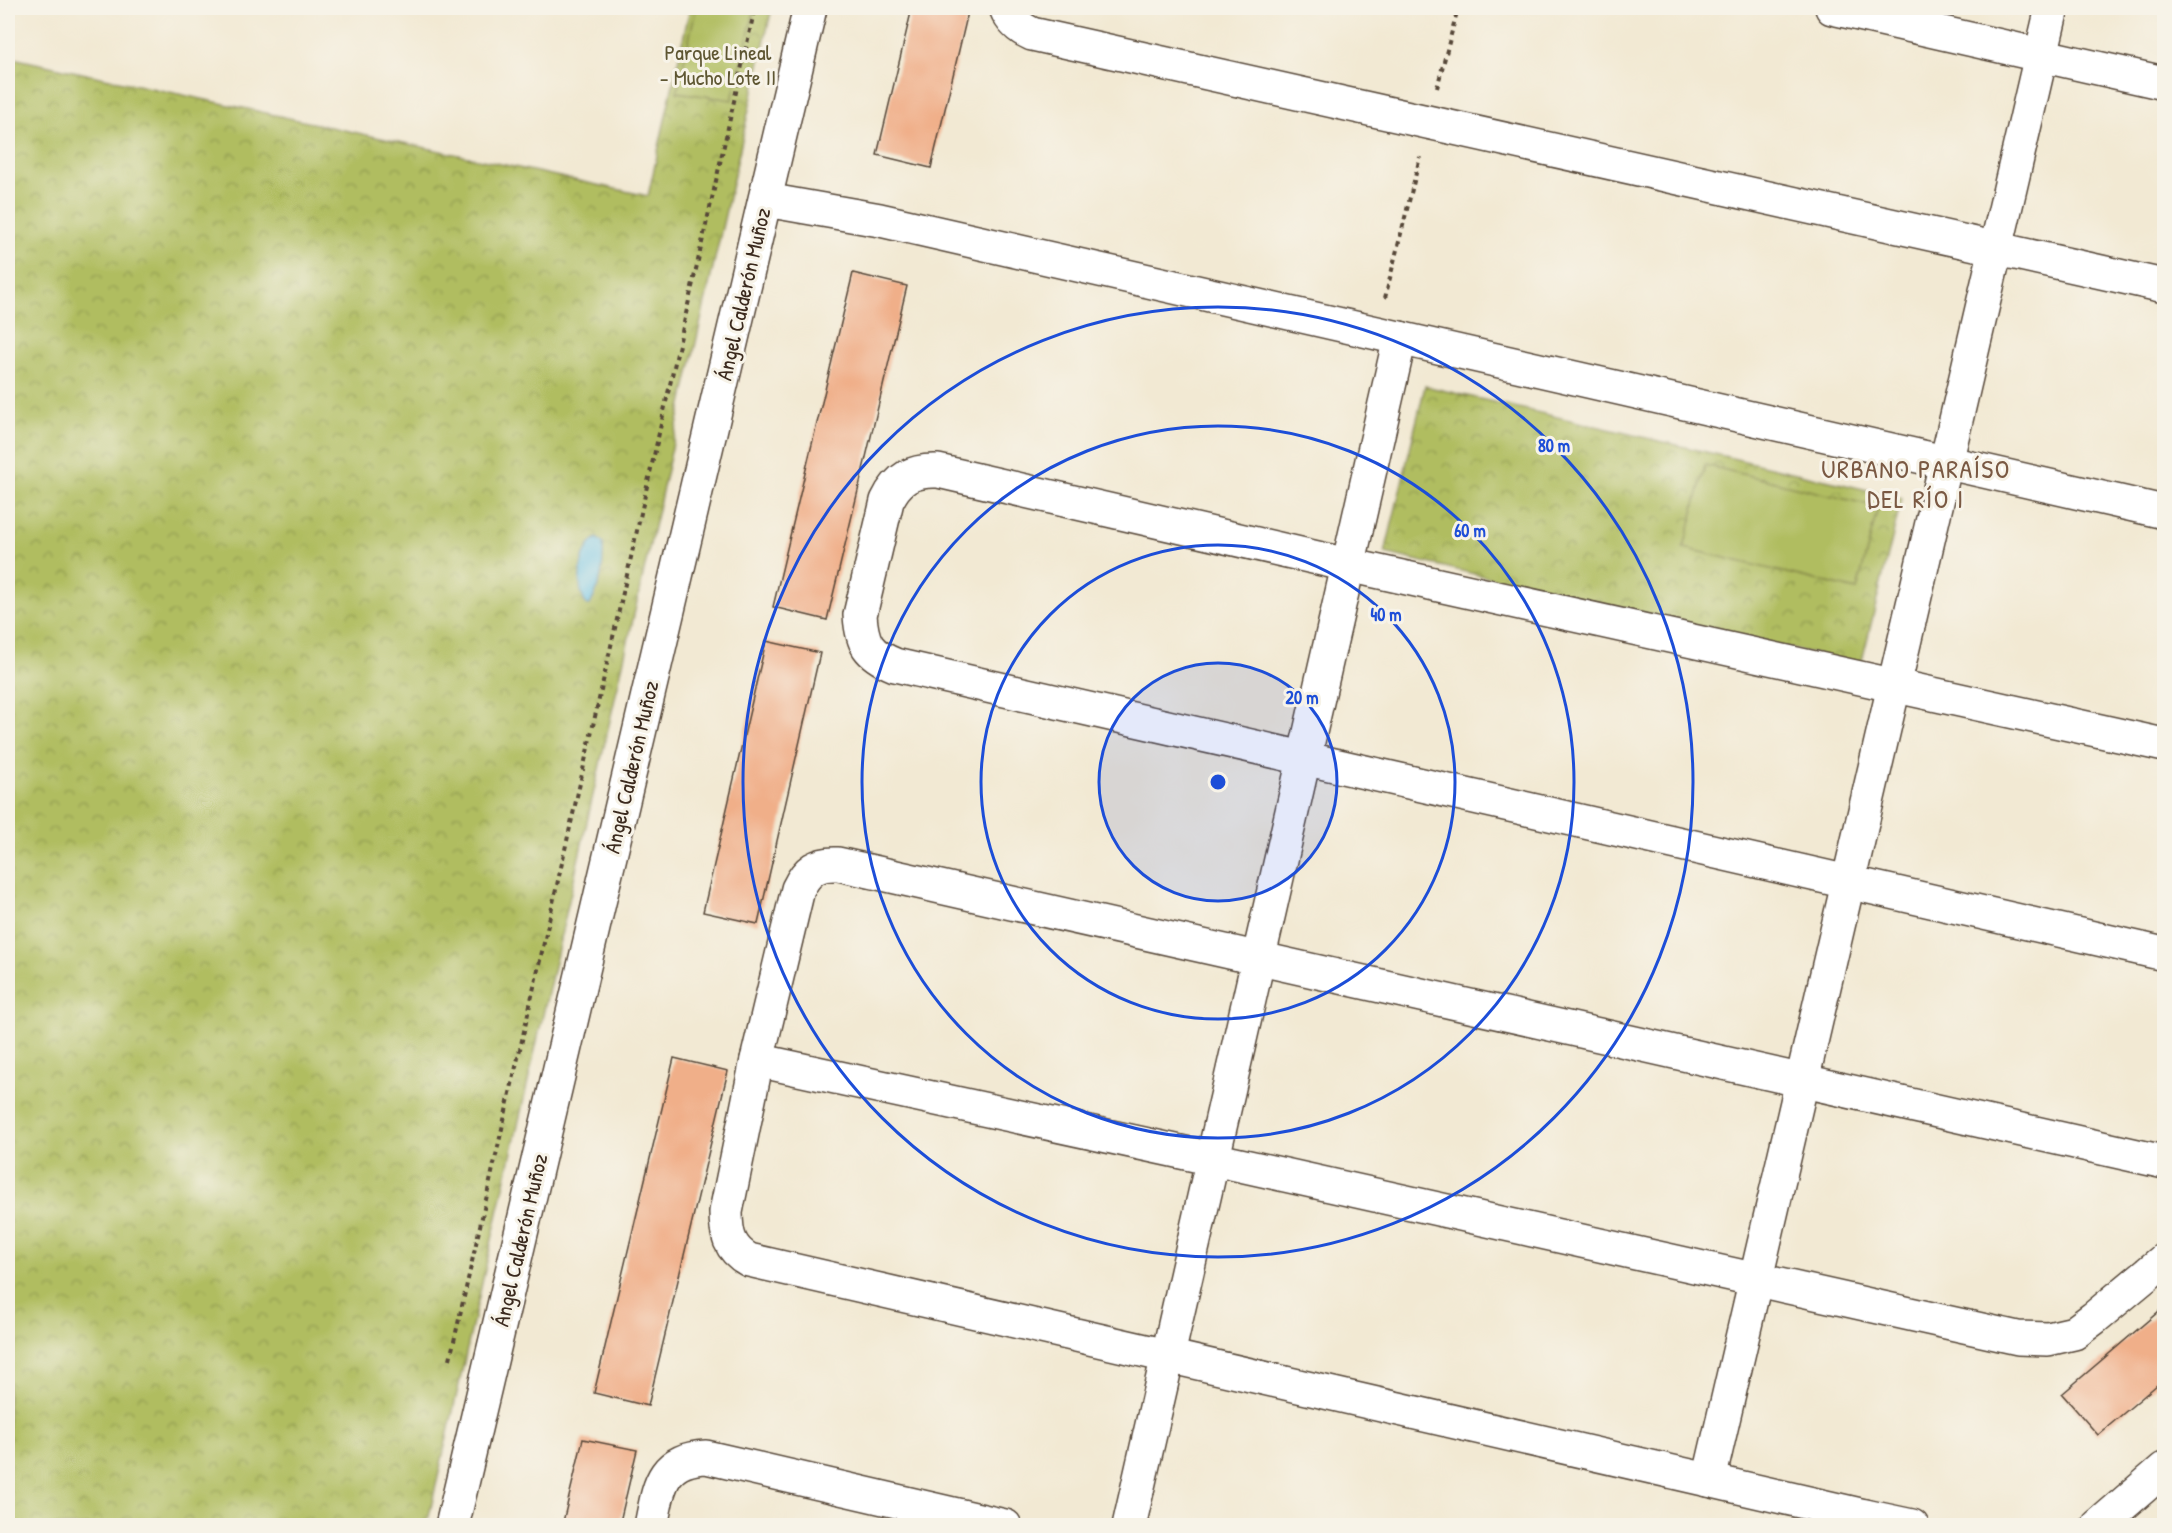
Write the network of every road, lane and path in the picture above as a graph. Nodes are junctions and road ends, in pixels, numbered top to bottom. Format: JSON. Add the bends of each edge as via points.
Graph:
{"nodes":[{"id":1,"x":755,"y":8,"type":"edge"},
{"id":2,"x":810,"y":8,"type":"edge"},
{"id":3,"x":1006,"y":8,"type":"edge"},
{"id":4,"x":1458,"y":8,"type":"edge"},
{"id":5,"x":1832,"y":8,"type":"edge"},
{"id":6,"x":2052,"y":8,"type":"edge"},
{"id":7,"x":2041,"y":55,"type":"junction"},
{"id":8,"x":2164,"y":83,"type":"edge"},
{"id":9,"x":1429,"y":122,"type":"junction"},
{"id":10,"x":765,"y":200,"type":"junction"},
{"id":11,"x":1996,"y":249,"type":"junction"},
{"id":12,"x":2164,"y":286,"type":"edge"},
{"id":13,"x":1388,"y":335,"type":"junction"},
{"id":14,"x":1946,"y":462,"type":"junction"},
{"id":15,"x":2164,"y":512,"type":"edge"},
{"id":16,"x":1348,"y":565,"type":"junction"},
{"id":17,"x":1894,"y":686,"type":"junction"},
{"id":18,"x":2164,"y":746,"type":"edge"},
{"id":19,"x":1305,"y":758,"type":"junction"},
{"id":20,"x":1848,"y":882,"type":"junction"},
{"id":21,"x":2164,"y":954,"type":"edge"},
{"id":22,"x":1258,"y":959,"type":"junction"},
{"id":23,"x":758,"y":1060,"type":"junction"},
{"id":24,"x":1802,"y":1080,"type":"junction"},
{"id":25,"x":1213,"y":1159,"type":"junction"},
{"id":26,"x":2164,"y":1162,"type":"edge"},
{"id":27,"x":2164,"y":1260,"type":"edge"},
{"id":28,"x":1755,"y":1280,"type":"junction"},
{"id":29,"x":1168,"y":1357,"type":"junction"},
{"id":30,"x":450,"y":1362,"type":"dead end"},
{"id":31,"x":2164,"y":1469,"type":"edge"},
{"id":32,"x":1709,"y":1479,"type":"junction"},
{"id":33,"x":1858,"y":1521,"type":"edge"},
{"id":34,"x":452,"y":1526,"type":"edge"},
{"id":35,"x":651,"y":1526,"type":"edge"},
{"id":36,"x":1005,"y":1526,"type":"edge"},
{"id":37,"x":1129,"y":1526,"type":"edge"},
{"id":38,"x":1912,"y":1526,"type":"edge"},
{"id":39,"x":2098,"y":1526,"type":"edge"}],
"edges":[{"from":1,"to":30,"type":"path"},
{"from":2,"to":10,"type":"street","name":"Ángel Calderón Muñoz"},
{"from":3,"to":9,"type":"street","via":[[1019,28],[1032,34]]},
{"from":4,"to":9,"type":"path"},
{"from":5,"to":7,"type":"street"},
{"from":6,"to":7,"type":"street"},
{"from":7,"to":8,"type":"street"},
{"from":7,"to":11,"type":"street"},
{"from":9,"to":11,"type":"street"},
{"from":9,"to":13,"type":"path"},
{"from":10,"to":13,"type":"street","via":[[879,220]]},
{"from":10,"to":34,"type":"street","name":"Ángel Calderón Muñoz"},
{"from":11,"to":12,"type":"street"},
{"from":11,"to":14,"type":"street"},
{"from":13,"to":14,"type":"street"},
{"from":13,"to":16,"type":"street"},
{"from":14,"to":15,"type":"street"},
{"from":14,"to":17,"type":"street"},
{"from":16,"to":17,"type":"street"},
{"from":16,"to":19,"type":"street"},
{"from":16,"to":19,"type":"street","via":[[921,470],[894,488],[887,501],[860,615],[867,646],[877,658],[895,665]]},
{"from":17,"to":18,"type":"street"},
{"from":17,"to":20,"type":"street"},
{"from":19,"to":20,"type":"street"},
{"from":19,"to":22,"type":"street"},
{"from":20,"to":21,"type":"street"},
{"from":20,"to":24,"type":"street"},
{"from":22,"to":23,"type":"street","via":[[824,864],[803,877],[798,889]]},
{"from":22,"to":24,"type":"street"},
{"from":22,"to":25,"type":"street"},
{"from":23,"to":25,"type":"street"},
{"from":23,"to":29,"type":"street","via":[[726,1212],[726,1229],[738,1254],[748,1260]]},
{"from":24,"to":26,"type":"street"},
{"from":24,"to":28,"type":"street"},
{"from":25,"to":28,"type":"street"},
{"from":25,"to":29,"type":"street"},
{"from":27,"to":28,"type":"street","via":[[2080,1328],[2048,1339],[2018,1338]]},
{"from":28,"to":32,"type":"street"},
{"from":29,"to":32,"type":"street"},
{"from":29,"to":37,"type":"street"},
{"from":31,"to":39,"type":"street"},
{"from":32,"to":33,"type":"street"},
{"from":33,"to":38,"type":"street"},
{"from":35,"to":36,"type":"street","via":[[665,1474],[692,1457],[706,1457]]}]}
